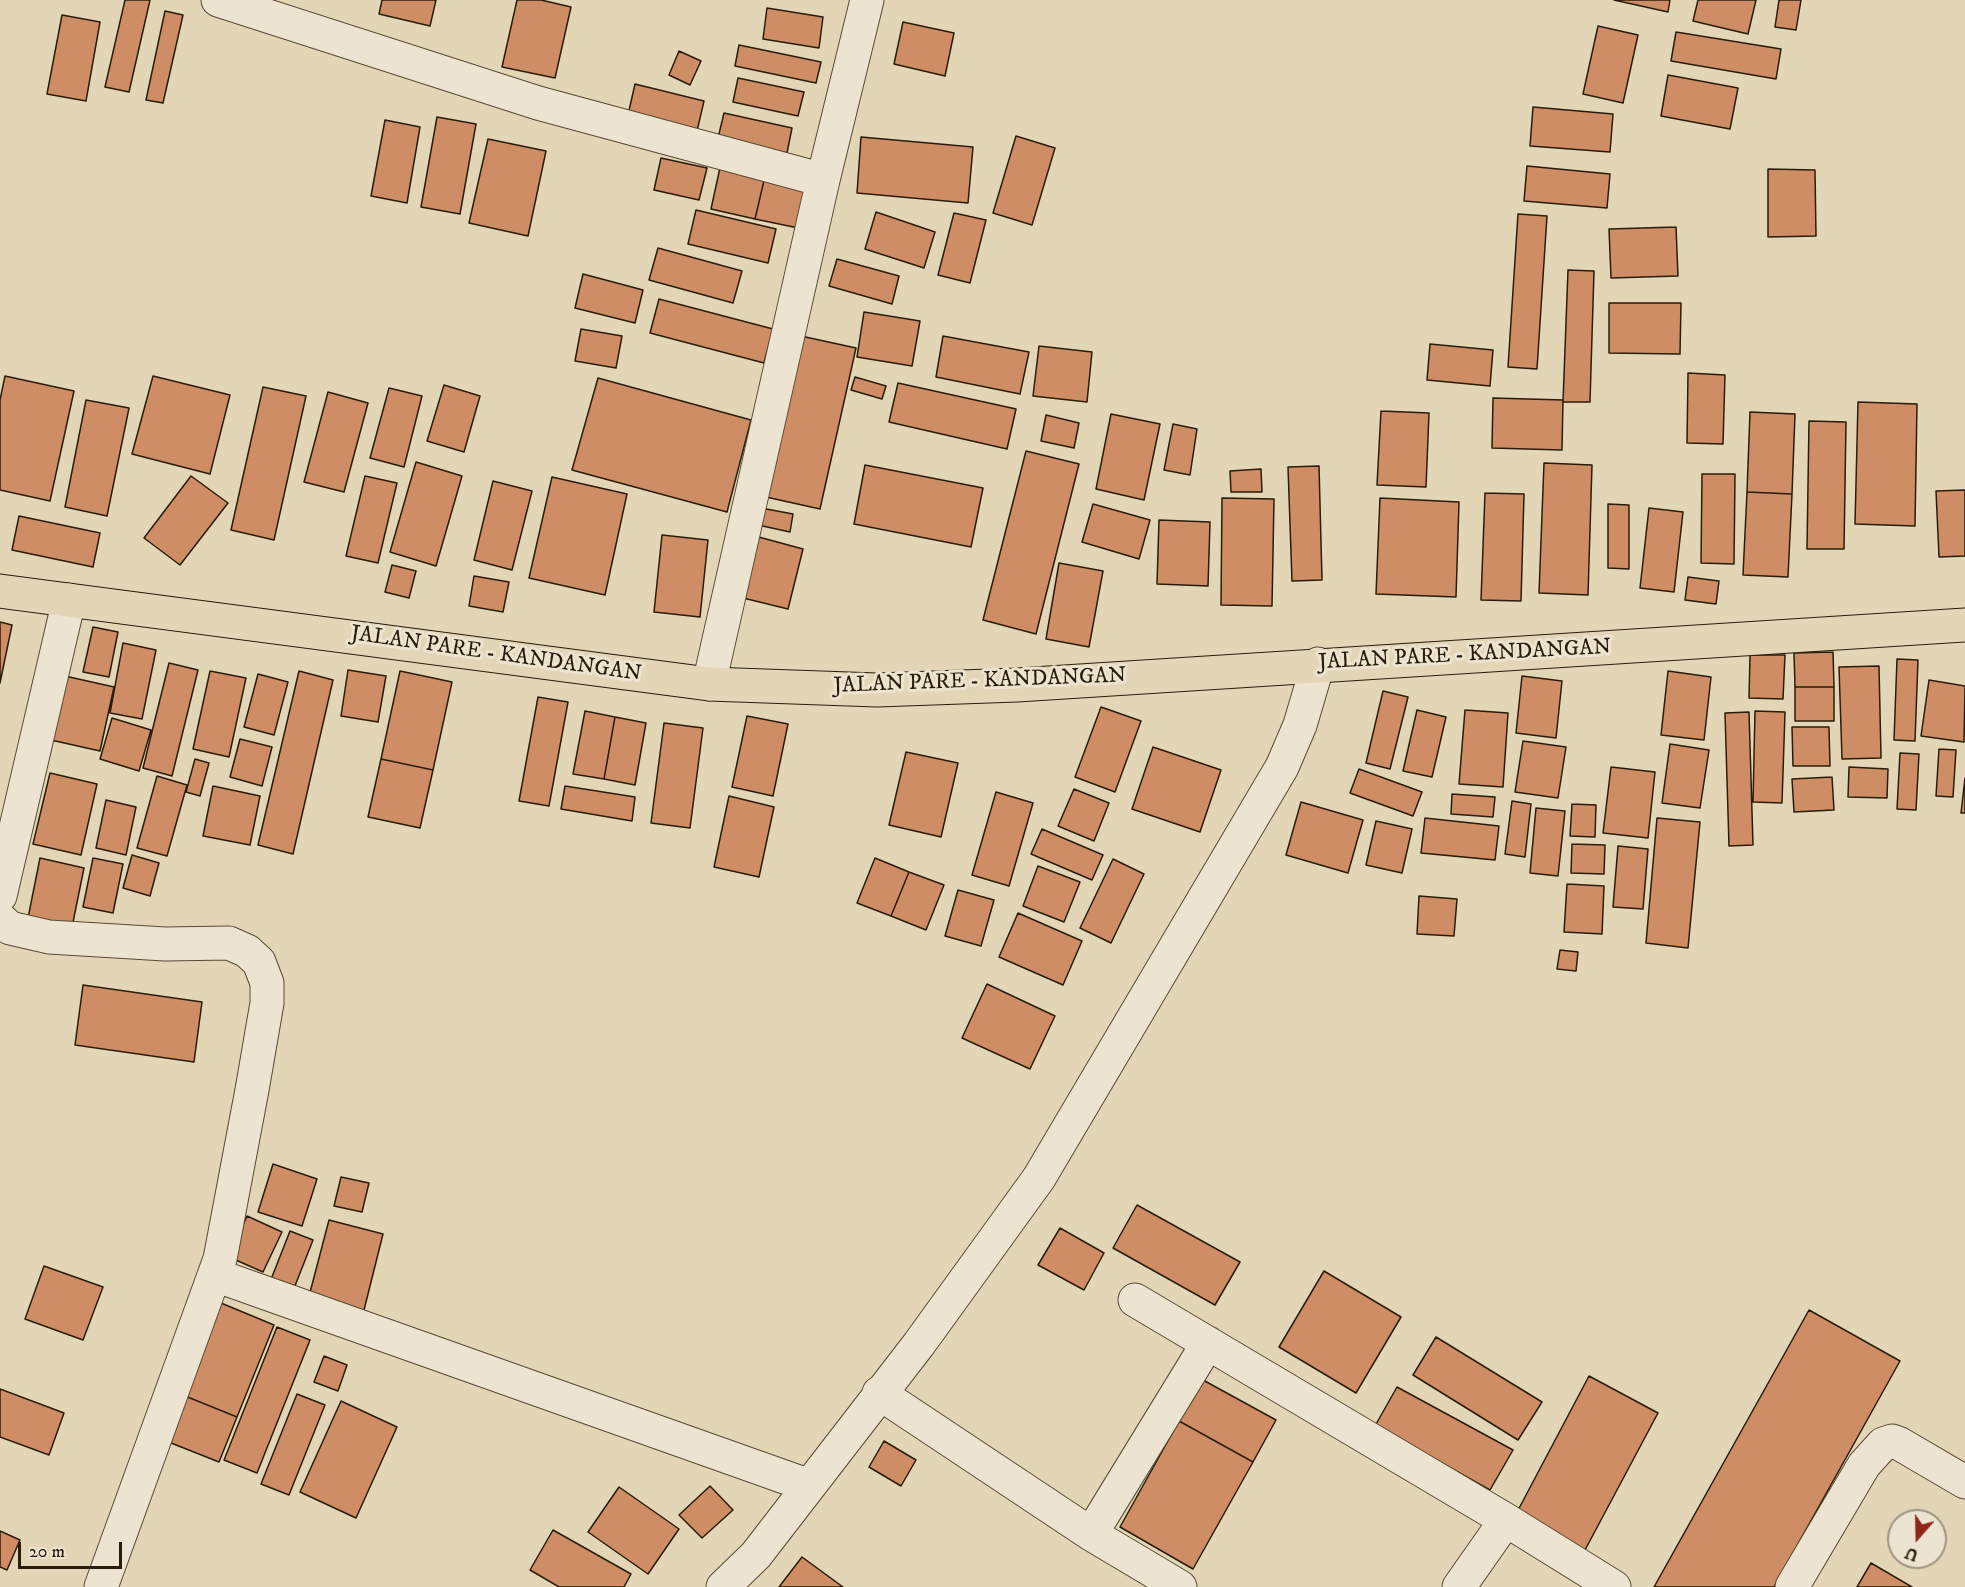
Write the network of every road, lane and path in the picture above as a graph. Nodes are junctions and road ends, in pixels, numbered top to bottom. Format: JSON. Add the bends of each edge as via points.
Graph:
{"nodes":[{"id":1,"x":218,"y":0,"type":"edge"},
{"id":2,"x":867,"y":0,"type":"edge"},
{"id":3,"x":823,"y":180,"type":"junction"},
{"id":4,"x":0,"y":591,"type":"edge"},
{"id":5,"x":69,"y":600,"type":"junction"},
{"id":6,"x":1965,"y":625,"type":"edge"},
{"id":7,"x":1318,"y":664,"type":"junction"},
{"id":8,"x":709,"y":684,"type":"junction"},
{"id":9,"x":0,"y":896,"type":"edge"},
{"id":10,"x":0,"y":919,"type":"edge"},
{"id":11,"x":215,"y":1275,"type":"junction"},
{"id":12,"x":1135,"y":1300,"type":"dead end"},
{"id":13,"x":1208,"y":1343,"type":"junction"},
{"id":14,"x":879,"y":1394,"type":"junction"},
{"id":15,"x":1965,"y":1482,"type":"edge"},
{"id":16,"x":807,"y":1485,"type":"junction"},
{"id":17,"x":1506,"y":1520,"type":"junction"},
{"id":18,"x":1091,"y":1534,"type":"junction"},
{"id":19,"x":101,"y":1587,"type":"edge"},
{"id":20,"x":723,"y":1587,"type":"edge"},
{"id":21,"x":1180,"y":1587,"type":"edge"},
{"id":22,"x":1459,"y":1587,"type":"edge"},
{"id":23,"x":1614,"y":1587,"type":"edge"},
{"id":24,"x":1792,"y":1587,"type":"edge"}],
"edges":[{"from":1,"to":3,"type":"street","via":[[538,104]]},
{"from":2,"to":3,"type":"street"},
{"from":3,"to":8,"type":"street"},
{"from":4,"to":5,"type":"main road","name":"JALAN PARE - KANDANGAN"},
{"from":5,"to":8,"type":"main road","name":"JALAN PARE - KANDANGAN"},
{"from":5,"to":9,"type":"street"},
{"from":6,"to":7,"type":"main road","name":"JALAN PARE - KANDANGAN"},
{"from":7,"to":8,"type":"main road","name":"JALAN PARE - KANDANGAN","via":[[1017,685],[877,690]]},
{"from":7,"to":14,"type":"street","via":[[1300,725],[1282,767],[1039,1178]]},
{"from":10,"to":11,"type":"street","via":[[10,928],[49,937],[165,944],[228,943],[247,951],[266,973],[267,1003]]},
{"from":11,"to":16,"type":"street"},
{"from":11,"to":19,"type":"street"},
{"from":12,"to":13,"type":"street"},
{"from":13,"to":17,"type":"street"},
{"from":13,"to":18,"type":"street"},
{"from":14,"to":16,"type":"street"},
{"from":14,"to":18,"type":"street"},
{"from":15,"to":24,"type":"street","via":[[1900,1444],[1883,1444],[1863,1465]]},
{"from":16,"to":20,"type":"street","via":[[756,1555]]},
{"from":17,"to":22,"type":"street"},
{"from":17,"to":23,"type":"street"},
{"from":18,"to":21,"type":"street"}]}
